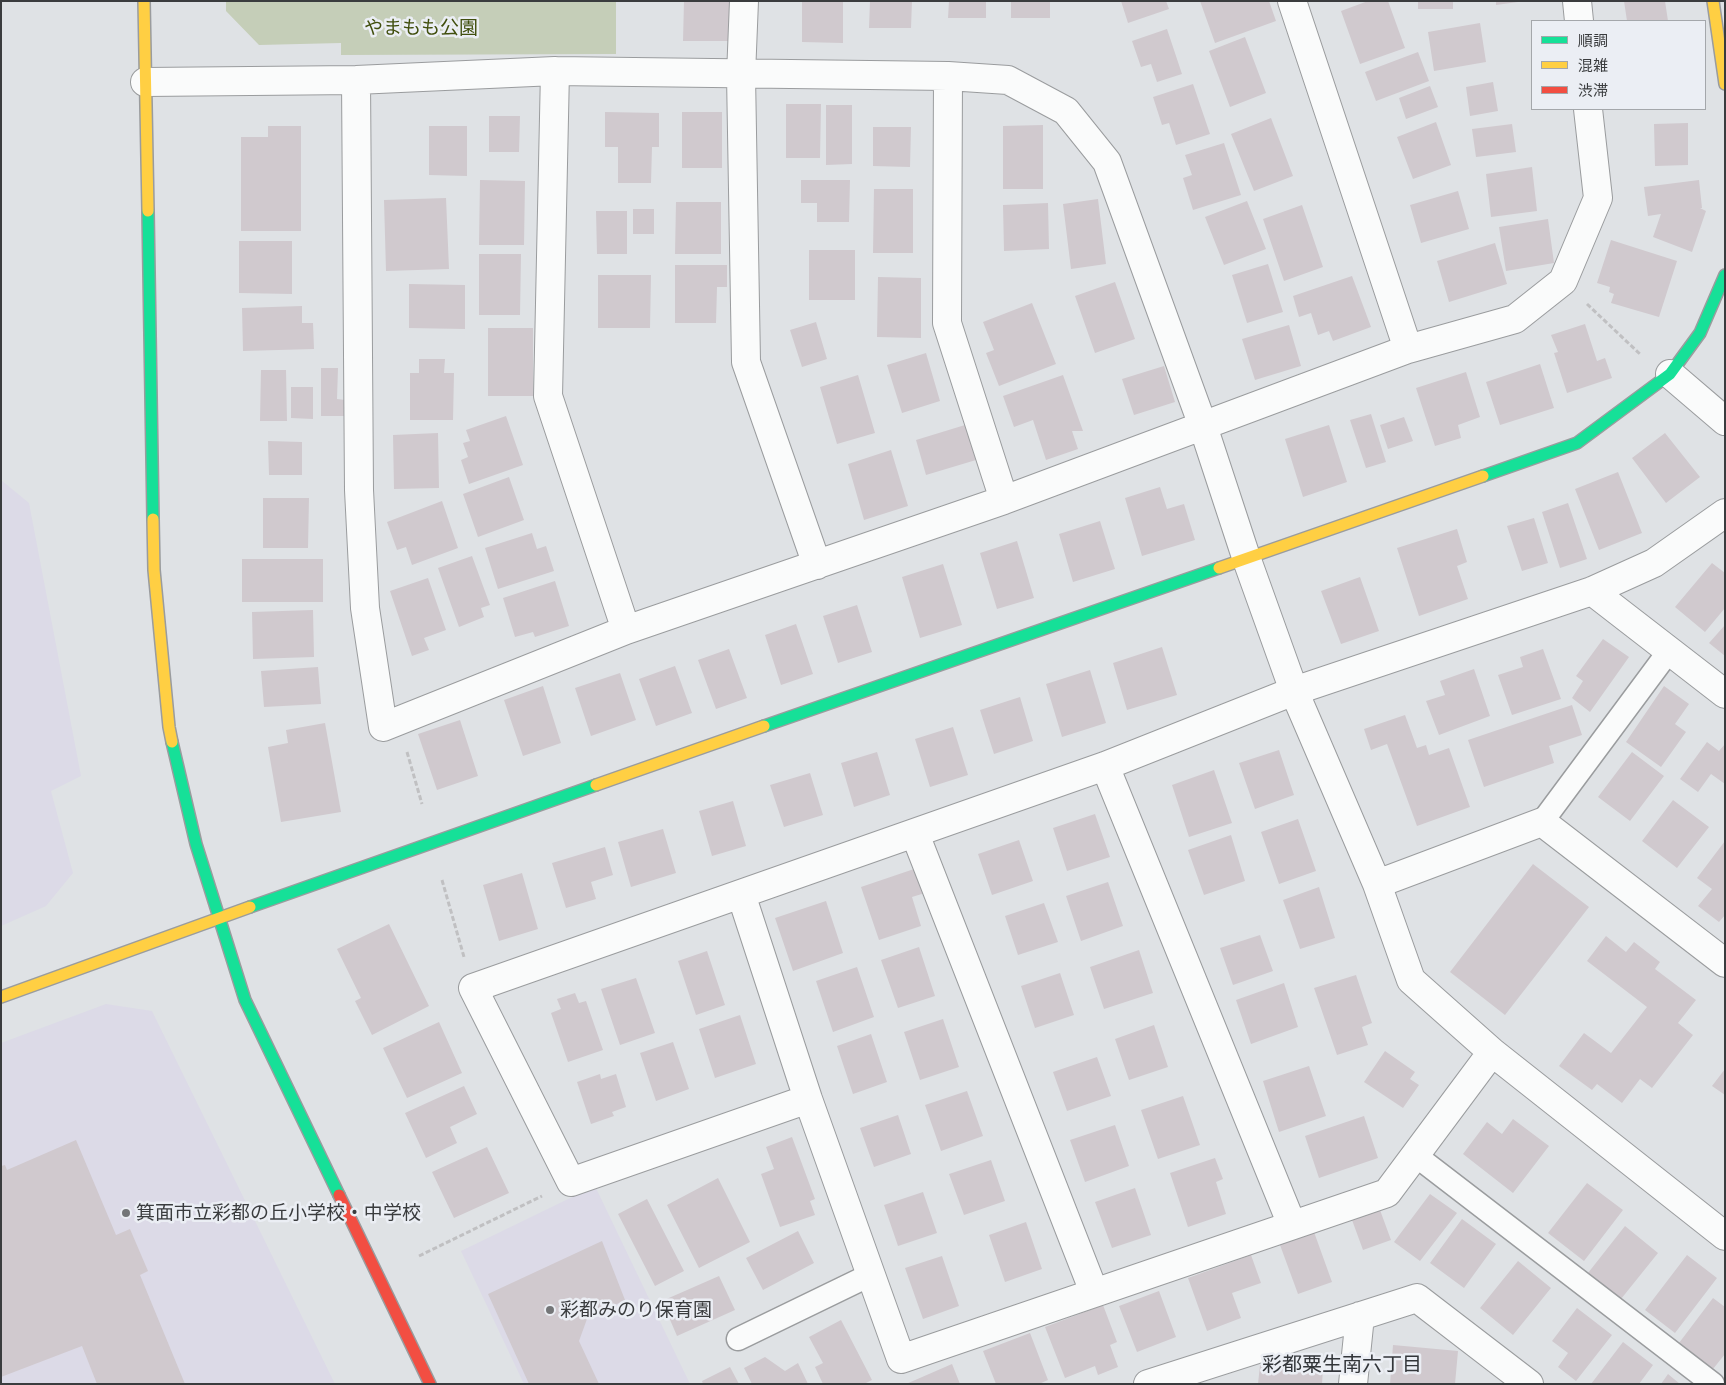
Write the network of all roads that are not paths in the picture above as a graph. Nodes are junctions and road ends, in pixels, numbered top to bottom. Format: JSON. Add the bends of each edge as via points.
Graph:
{"nodes":[{"id":1,"x":144,"y":1,"type":"edge"},
{"id":2,"x":744,"y":1,"type":"edge"},
{"id":3,"x":1292,"y":1,"type":"edge"},
{"id":4,"x":1577,"y":1,"type":"edge"},
{"id":5,"x":1713,"y":1,"type":"edge"},
{"id":6,"x":1579,"y":20,"type":"edge"},
{"id":7,"x":555,"y":71,"type":"junction"},
{"id":8,"x":741,"y":75,"type":"junction"},
{"id":9,"x":948,"y":76,"type":"junction"},
{"id":10,"x":356,"y":80,"type":"junction"},
{"id":11,"x":145,"y":82,"type":"junction"},
{"id":12,"x":1725,"y":84,"type":"edge"},
{"id":13,"x":1588,"y":110,"type":"edge"},
{"id":14,"x":1725,"y":275,"type":"edge"},
{"id":15,"x":1408,"y":349,"type":"junction"},
{"id":16,"x":1670,"y":374,"type":"junction"},
{"id":17,"x":1725,"y":421,"type":"edge"},
{"id":18,"x":1203,"y":426,"type":"junction"},
{"id":19,"x":1004,"y":500,"type":"junction"},
{"id":20,"x":1725,"y":514,"type":"edge"},
{"id":21,"x":1247,"y":560,"type":"junction"},
{"id":22,"x":817,"y":565,"type":"junction"},
{"id":23,"x":1592,"y":591,"type":"junction"},
{"id":24,"x":626,"y":630,"type":"junction"},
{"id":25,"x":1669,"y":651,"type":"junction"},
{"id":26,"x":1294,"y":691,"type":"junction"},
{"id":27,"x":1725,"y":694,"type":"edge"},
{"id":28,"x":1105,"y":766,"type":"junction"},
{"id":29,"x":1542,"y":822,"type":"junction"},
{"id":30,"x":915,"y":834,"type":"junction"},
{"id":31,"x":1377,"y":884,"type":"junction"},
{"id":32,"x":741,"y":894,"type":"junction"},
{"id":33,"x":221,"y":918,"type":"junction"},
{"id":34,"x":1725,"y":963,"type":"edge"},
{"id":35,"x":1,"y":997,"type":"edge"},
{"id":36,"x":1492,"y":1052,"type":"junction"},
{"id":37,"x":808,"y":1099,"type":"junction"},
{"id":38,"x":1416,"y":1155,"type":"junction"},
{"id":39,"x":1292,"y":1225,"type":"junction"},
{"id":40,"x":1725,"y":1236,"type":"edge"},
{"id":41,"x":870,"y":1275,"type":"junction"},
{"id":42,"x":1094,"y":1292,"type":"junction"},
{"id":43,"x":1360,"y":1316,"type":"junction"},
{"id":44,"x":738,"y":1339,"type":"dead end"},
{"id":45,"x":430,"y":1384,"type":"edge"},
{"id":46,"x":1148,"y":1384,"type":"edge"},
{"id":47,"x":1353,"y":1384,"type":"edge"},
{"id":48,"x":1529,"y":1384,"type":"edge"},
{"id":49,"x":1713,"y":1384,"type":"edge"}],
"edges":[{"from":1,"to":11,"type":"street"},
{"from":2,"to":8,"type":"street"},
{"from":3,"to":15,"type":"street"},
{"from":4,"to":6,"type":"street"},
{"from":5,"to":12,"type":"street"},
{"from":7,"to":8,"type":"street"},
{"from":7,"to":10,"type":"street"},
{"from":7,"to":24,"type":"street","via":[[548,396]]},
{"from":8,"to":9,"type":"street"},
{"from":8,"to":22,"type":"street","via":[[746,362]]},
{"from":9,"to":18,"type":"street","via":[[1008,80],[1066,111],[1107,162]]},
{"from":9,"to":19,"type":"street","via":[[947,324]]},
{"from":10,"to":11,"type":"street"},
{"from":10,"to":24,"type":"street","via":[[359,490],[365,608],[383,727]]},
{"from":11,"to":33,"type":"street","via":[[154,570],[169,727],[196,844]]},
{"from":13,"to":15,"type":"street","via":[[1598,198],[1563,281],[1515,319]]},
{"from":14,"to":16,"type":"street","via":[[1700,333]]},
{"from":15,"to":18,"type":"street"},
{"from":16,"to":17,"type":"street"},
{"from":16,"to":21,"type":"street","via":[[1577,443]]},
{"from":18,"to":19,"type":"street"},
{"from":18,"to":21,"type":"street"},
{"from":19,"to":22,"type":"street"},
{"from":20,"to":23,"type":"street","via":[[1654,563]]},
{"from":21,"to":26,"type":"street"},
{"from":21,"to":33,"type":"street"},
{"from":22,"to":24,"type":"street"},
{"from":23,"to":25,"type":"street"},
{"from":23,"to":26,"type":"street"},
{"from":25,"to":27,"type":"street"},
{"from":25,"to":29,"type":"lane"},
{"from":26,"to":28,"type":"street"},
{"from":26,"to":31,"type":"street"},
{"from":28,"to":30,"type":"street"},
{"from":28,"to":39,"type":"street"},
{"from":29,"to":31,"type":"street"},
{"from":29,"to":34,"type":"street"},
{"from":30,"to":32,"type":"street"},
{"from":30,"to":42,"type":"street"},
{"from":31,"to":36,"type":"street","via":[[1411,980]]},
{"from":32,"to":37,"type":"street"},
{"from":32,"to":37,"type":"street","via":[[473,988],[571,1182]]},
{"from":33,"to":35,"type":"street"},
{"from":33,"to":45,"type":"street","via":[[245,1000]]},
{"from":36,"to":38,"type":"street"},
{"from":36,"to":40,"type":"street"},
{"from":37,"to":41,"type":"street"},
{"from":38,"to":39,"type":"street","via":[[1387,1193]]},
{"from":38,"to":49,"type":"lane"},
{"from":39,"to":42,"type":"street"},
{"from":41,"to":42,"type":"street","via":[[901,1358]]},
{"from":41,"to":44,"type":"lane"},
{"from":43,"to":46,"type":"street"},
{"from":43,"to":47,"type":"street"},
{"from":43,"to":48,"type":"street","via":[[1417,1298]]}]}
